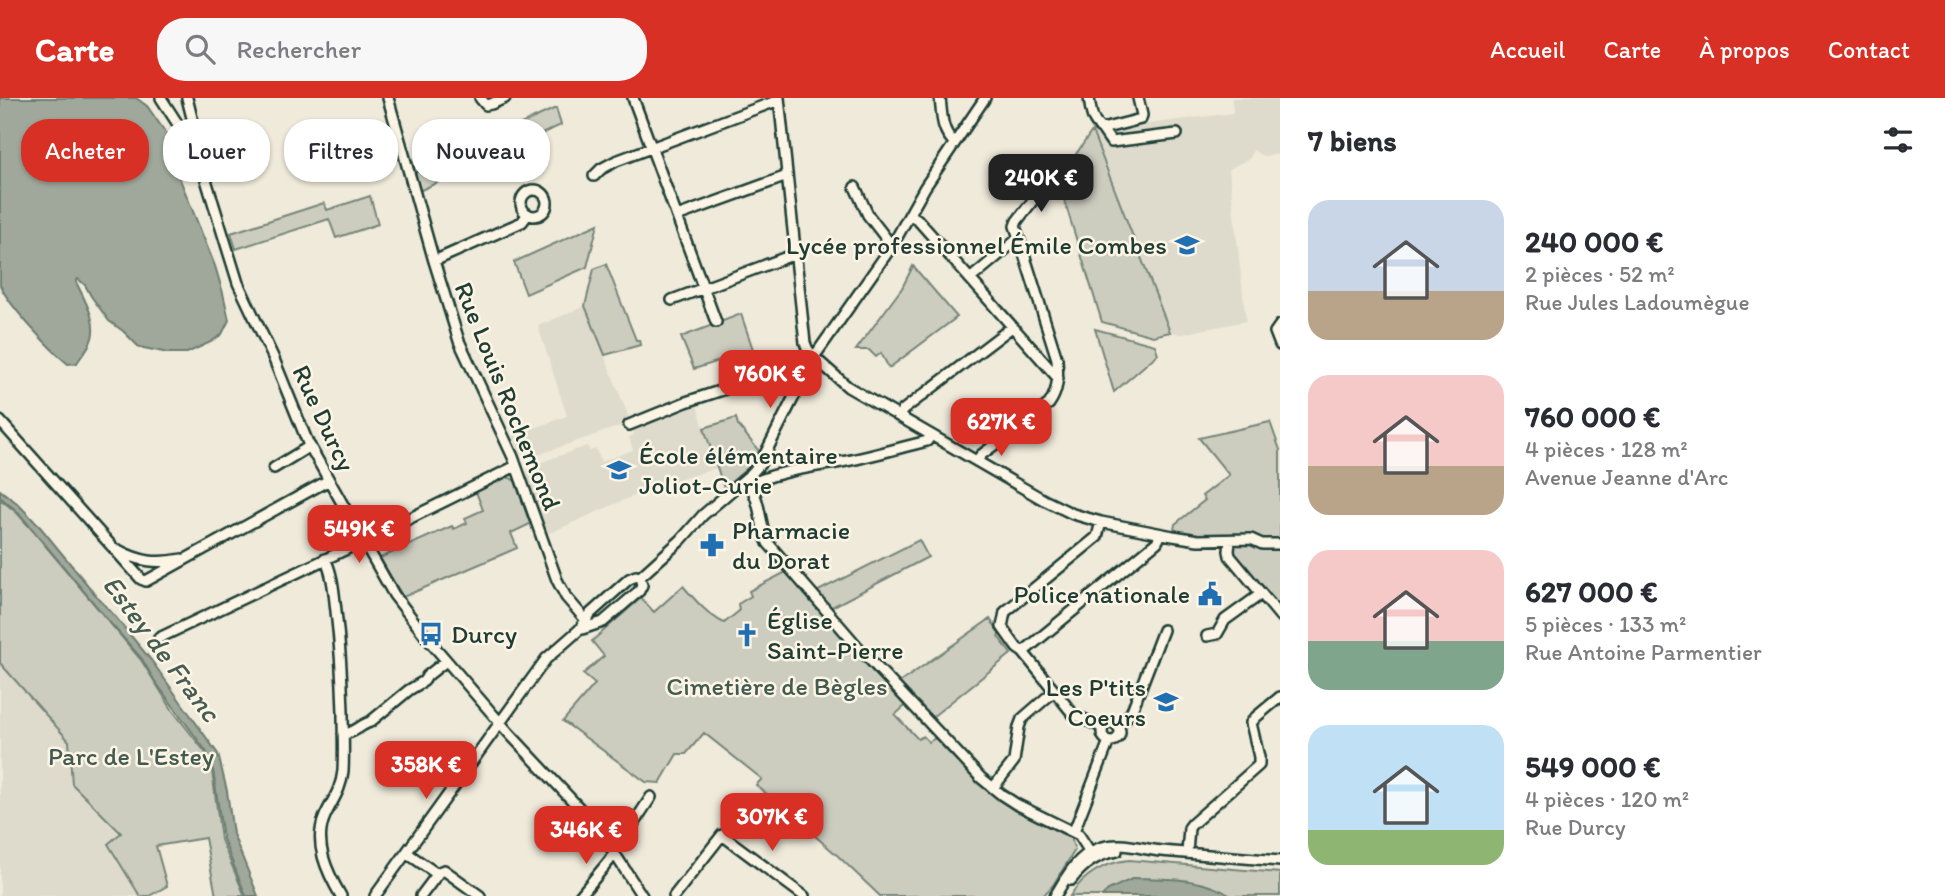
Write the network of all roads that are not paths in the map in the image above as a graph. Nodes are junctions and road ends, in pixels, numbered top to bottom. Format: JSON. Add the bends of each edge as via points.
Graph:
{"nodes":[{"id":1,"x":162,"y":98,"type":"edge"},
{"id":2,"x":187,"y":98,"type":"edge"},
{"id":3,"x":388,"y":98,"type":"edge"},
{"id":4,"x":480,"y":98,"type":"edge"},
{"id":5,"x":505,"y":98,"type":"edge"},
{"id":6,"x":633,"y":98,"type":"edge"},
{"id":7,"x":940,"y":98,"type":"edge"},
{"id":8,"x":985,"y":98,"type":"edge"},
{"id":9,"x":1089,"y":98,"type":"edge"},
{"id":10,"x":1138,"y":98,"type":"edge"},
{"id":11,"x":779,"y":99,"type":"edge"},
{"id":12,"x":176,"y":119,"type":"edge"},
{"id":13,"x":192,"y":119,"type":"edge"},
{"id":14,"x":1102,"y":129,"type":"junction"},
{"id":15,"x":1177,"y":134,"type":"dead end"},
{"id":16,"x":954,"y":142,"type":"junction"},
{"id":17,"x":651,"y":148,"type":"junction"},
{"id":18,"x":594,"y":176,"type":"dead end"},
{"id":19,"x":787,"y":176,"type":"junction"},
{"id":20,"x":207,"y":182,"type":"edge"},
{"id":21,"x":1044,"y":186,"type":"dead end"},
{"id":22,"x":855,"y":187,"type":"dead end"},
{"id":23,"x":528,"y":214,"type":"dead end"},
{"id":24,"x":910,"y":215,"type":"junction"},
{"id":25,"x":677,"y":216,"type":"junction"},
{"id":26,"x":1019,"y":238,"type":"junction"},
{"id":27,"x":892,"y":246,"type":"junction"},
{"id":28,"x":795,"y":254,"type":"junction"},
{"id":29,"x":434,"y":261,"type":"junction"},
{"id":30,"x":970,"y":279,"type":"junction"},
{"id":31,"x":703,"y":289,"type":"junction"},
{"id":32,"x":673,"y":300,"type":"dead end"},
{"id":33,"x":716,"y":321,"type":"dead end"},
{"id":34,"x":1280,"y":325,"type":"edge"},
{"id":35,"x":1012,"y":327,"type":"junction"},
{"id":36,"x":1280,"y":345,"type":"edge"},
{"id":37,"x":814,"y":357,"type":"junction"},
{"id":38,"x":806,"y":372,"type":"junction"},
{"id":39,"x":1058,"y":378,"type":"junction"},
{"id":40,"x":898,"y":416,"type":"junction"},
{"id":41,"x":0,"y":421,"type":"edge"},
{"id":42,"x":629,"y":425,"type":"dead end"},
{"id":43,"x":931,"y":435,"type":"junction"},
{"id":44,"x":310,"y":446,"type":"junction"},
{"id":45,"x":977,"y":461,"type":"junction"},
{"id":46,"x":516,"y":466,"type":"junction"},
{"id":47,"x":274,"y":468,"type":"dead end"},
{"id":48,"x":329,"y":480,"type":"junction"},
{"id":49,"x":748,"y":482,"type":"junction"},
{"id":50,"x":1101,"y":522,"type":"junction"},
{"id":51,"x":1161,"y":534,"type":"junction"},
{"id":52,"x":1230,"y":540,"type":"junction"},
{"id":53,"x":362,"y":542,"type":"junction"},
{"id":54,"x":1280,"y":544,"type":"edge"},
{"id":55,"x":111,"y":547,"type":"junction"},
{"id":56,"x":190,"y":557,"type":"junction"},
{"id":57,"x":325,"y":559,"type":"junction"},
{"id":58,"x":640,"y":577,"type":"junction"},
{"id":59,"x":1261,"y":594,"type":"junction"},
{"id":60,"x":1280,"y":616,"type":"edge"},
{"id":61,"x":585,"y":619,"type":"junction"},
{"id":62,"x":579,"y":629,"type":"junction"},
{"id":63,"x":1163,"y":630,"type":"dead end"},
{"id":64,"x":1207,"y":636,"type":"dead end"},
{"id":65,"x":159,"y":638,"type":"dead end"},
{"id":66,"x":1023,"y":652,"type":"junction"},
{"id":67,"x":446,"y":661,"type":"junction"},
{"id":68,"x":1053,"y":692,"type":"junction"},
{"id":69,"x":1280,"y":697,"type":"edge"},
{"id":70,"x":500,"y":723,"type":"junction"},
{"id":71,"x":1117,"y":726,"type":"junction"},
{"id":72,"x":1103,"y":728,"type":"junction"},
{"id":73,"x":343,"y":734,"type":"junction"},
{"id":74,"x":1109,"y":741,"type":"junction"},
{"id":75,"x":993,"y":788,"type":"junction"},
{"id":76,"x":651,"y":797,"type":"dead end"},
{"id":77,"x":1074,"y":831,"type":"junction"},
{"id":78,"x":614,"y":851,"type":"junction"},
{"id":79,"x":407,"y":853,"type":"junction"},
{"id":80,"x":1187,"y":853,"type":"junction"},
{"id":81,"x":1093,"y":855,"type":"junction"},
{"id":82,"x":1280,"y":861,"type":"edge"},
{"id":83,"x":437,"y":874,"type":"junction"},
{"id":84,"x":341,"y":896,"type":"edge"},
{"id":85,"x":375,"y":896,"type":"edge"},
{"id":86,"x":421,"y":896,"type":"edge"},
{"id":87,"x":480,"y":896,"type":"edge"},
{"id":88,"x":580,"y":896,"type":"edge"},
{"id":89,"x":642,"y":896,"type":"edge"},
{"id":90,"x":674,"y":896,"type":"edge"},
{"id":91,"x":804,"y":896,"type":"edge"},
{"id":92,"x":1055,"y":896,"type":"edge"},
{"id":93,"x":1061,"y":896,"type":"edge"}],
"edges":[{"from":1,"to":12,"type":"street","name":"Rue Durcy"},
{"from":2,"to":13,"type":"street"},
{"from":3,"to":29,"type":"street","name":"Rue Louis Rochemond"},
{"from":4,"to":5,"type":"street","via":[[486,105]]},
{"from":6,"to":17,"type":"street"},
{"from":7,"to":16,"type":"street","via":[[944,127]]},
{"from":8,"to":16,"type":"street"},
{"from":9,"to":14,"type":"street","via":[[1093,120]]},
{"from":10,"to":14,"type":"street","via":[[1140,119]]},
{"from":11,"to":17,"type":"street"},
{"from":11,"to":19,"type":"street"},
{"from":14,"to":15,"type":"street","via":[[1111,142]]},
{"from":16,"to":24,"type":"street"},
{"from":17,"to":18,"type":"street","via":[[616,161]]},
{"from":17,"to":25,"type":"street"},
{"from":19,"to":25,"type":"street"},
{"from":19,"to":28,"type":"street"},
{"from":20,"to":44,"type":"street","name":"Rue Durcy","via":[[243,297]]},
{"from":21,"to":26,"type":"street","via":[[1017,221]]},
{"from":22,"to":27,"type":"street","via":[[868,215]]},
{"from":23,"to":29,"type":"street","via":[[522,222]]},
{"from":24,"to":27,"type":"street"},
{"from":24,"to":30,"type":"street"},
{"from":25,"to":31,"type":"street"},
{"from":26,"to":30,"type":"street"},
{"from":26,"to":39,"type":"street","via":[[1057,359]]},
{"from":27,"to":37,"type":"street"},
{"from":28,"to":31,"type":"street"},
{"from":28,"to":37,"type":"street","via":[[805,343]]},
{"from":29,"to":46,"type":"street","name":"Rue Louis Rochemond","via":[[458,341]]},
{"from":30,"to":35,"type":"street"},
{"from":31,"to":32,"type":"street"},
{"from":31,"to":33,"type":"street"},
{"from":34,"to":36,"type":"street","via":[[1275,332]]},
{"from":35,"to":39,"type":"street"},
{"from":35,"to":40,"type":"street"},
{"from":37,"to":38,"type":"street"},
{"from":37,"to":40,"type":"street","via":[[848,387]]},
{"from":38,"to":42,"type":"street","via":[[794,367]]},
{"from":38,"to":49,"type":"street"},
{"from":39,"to":45,"type":"street","via":[[1049,404]]},
{"from":40,"to":43,"type":"street"},
{"from":41,"to":55,"type":"street"},
{"from":43,"to":45,"type":"street"},
{"from":43,"to":49,"type":"street","via":[[927,441]]},
{"from":44,"to":47,"type":"street"},
{"from":44,"to":48,"type":"street","name":"Rue Durcy"},
{"from":45,"to":50,"type":"street","via":[[1055,506]]},
{"from":46,"to":53,"type":"street"},
{"from":46,"to":61,"type":"street","name":"Rue Louis Rochemond","via":[[557,580]]},
{"from":48,"to":53,"type":"street","name":"Rue Durcy"},
{"from":48,"to":56,"type":"street"},
{"from":49,"to":58,"type":"street","via":[[704,514]]},
{"from":49,"to":75,"type":"street","via":[[756,494],[764,536],[775,552]]},
{"from":50,"to":51,"type":"street"},
{"from":50,"to":66,"type":"street","via":[[1097,537],[1003,615],[1004,630]]},
{"from":51,"to":52,"type":"street"},
{"from":51,"to":66,"type":"street"},
{"from":52,"to":54,"type":"street"},
{"from":52,"to":59,"type":"street","via":[[1230,556]]},
{"from":53,"to":57,"type":"street"},
{"from":53,"to":67,"type":"street","name":"Rue Durcy","via":[[394,595]]},
{"from":55,"to":56,"type":"street","via":[[149,561]]},
{"from":55,"to":56,"type":"street","via":[[146,581]]},
{"from":57,"to":65,"type":"street"},
{"from":57,"to":73,"type":"street","via":[[340,643]]},
{"from":58,"to":61,"type":"street","via":[[629,579]]},
{"from":58,"to":62,"type":"street","via":[[639,591],[603,622]]},
{"from":59,"to":60,"type":"street"},
{"from":59,"to":64,"type":"street","via":[[1225,620],[1217,634]]},
{"from":61,"to":62,"type":"street"},
{"from":62,"to":70,"type":"street","via":[[546,659]]},
{"from":63,"to":71,"type":"street","via":[[1131,713]]},
{"from":66,"to":68,"type":"street"},
{"from":67,"to":70,"type":"street","name":"Rue Durcy"},
{"from":67,"to":73,"type":"street","via":[[370,722]]},
{"from":68,"to":72,"type":"street","via":[[1073,714]]},
{"from":68,"to":75,"type":"street","via":[[1022,719],[1014,761]]},
{"from":69,"to":80,"type":"street","via":[[1251,723],[1259,765],[1192,824]]},
{"from":70,"to":78,"type":"street","name":"Rue Durcy","via":[[592,820]]},
{"from":70,"to":79,"type":"street"},
{"from":71,"to":72,"type":"street"},
{"from":71,"to":74,"type":"street","via":[[1118,737]]},
{"from":72,"to":74,"type":"street"},
{"from":73,"to":84,"type":"street","via":[[339,791],[324,818],[321,846],[330,878]]},
{"from":74,"to":77,"type":"street"},
{"from":75,"to":77,"type":"street"},
{"from":76,"to":78,"type":"street"},
{"from":77,"to":81,"type":"street"},
{"from":78,"to":88,"type":"street"},
{"from":78,"to":89,"type":"street","name":"Rue Durcy"},
{"from":79,"to":83,"type":"street"},
{"from":79,"to":85,"type":"street"},
{"from":80,"to":81,"type":"street","via":[[1122,845],[1102,847]]},
{"from":80,"to":82,"type":"street"},
{"from":81,"to":92,"type":"street","via":[[1073,866]]},
{"from":81,"to":93,"type":"street"},
{"from":83,"to":86,"type":"street"},
{"from":83,"to":87,"type":"street","via":[[446,871]]},
{"from":90,"to":91,"type":"street","via":[[722,835]]}]}
